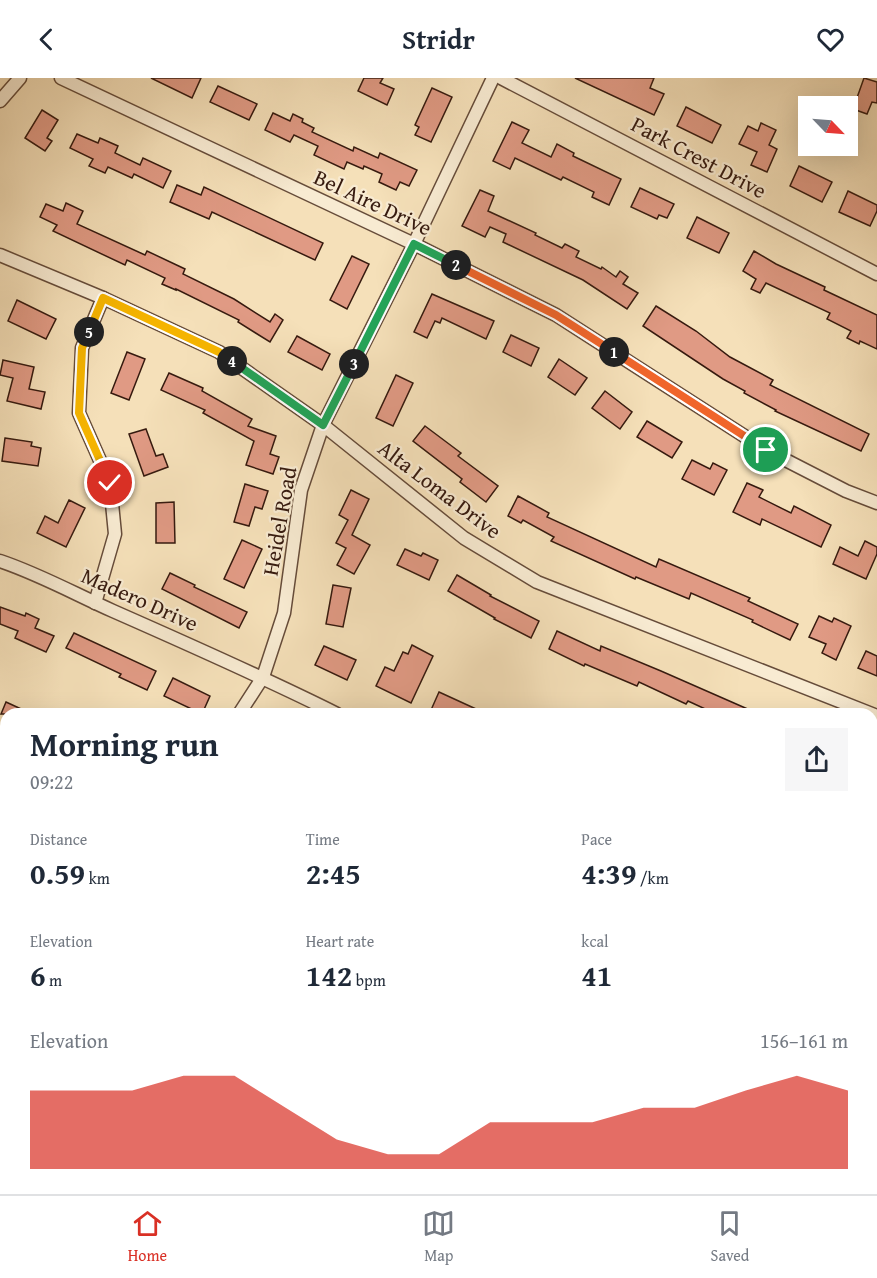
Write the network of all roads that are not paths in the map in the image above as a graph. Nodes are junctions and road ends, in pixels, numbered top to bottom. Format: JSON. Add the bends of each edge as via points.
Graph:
{"nodes":[{"id":1,"x":20,"y":78,"type":"edge"},
{"id":2,"x":61,"y":78,"type":"edge"},
{"id":3,"x":493,"y":78,"type":"edge"},
{"id":4,"x":501,"y":78,"type":"edge"},
{"id":5,"x":0,"y":101,"type":"edge"},
{"id":6,"x":414,"y":244,"type":"junction"},
{"id":7,"x":0,"y":255,"type":"edge"},
{"id":8,"x":877,"y":274,"type":"edge"},
{"id":9,"x":103,"y":298,"type":"junction"},
{"id":10,"x":323,"y":425,"type":"junction"},
{"id":11,"x":877,"y":503,"type":"edge"},
{"id":12,"x":0,"y":561,"type":"edge"},
{"id":13,"x":95,"y":603,"type":"junction"},
{"id":14,"x":263,"y":677,"type":"junction"},
{"id":15,"x":243,"y":708,"type":"edge"},
{"id":16,"x":325,"y":708,"type":"edge"},
{"id":17,"x":857,"y":708,"type":"edge"}],
"edges":[{"from":1,"to":5,"type":"street"},
{"from":2,"to":6,"type":"street","name":"Bel Aire Drive"},
{"from":3,"to":6,"type":"street","name":"Heidel Road"},
{"from":4,"to":8,"type":"street","name":"Park Crest Drive"},
{"from":6,"to":10,"type":"street","name":"Heidel Road"},
{"from":6,"to":11,"type":"street","name":"Bel Aire Drive","via":[[556,315],[766,450]]},
{"from":7,"to":9,"type":"street","name":"Alta Loma Drive"},
{"from":9,"to":10,"type":"street","name":"Alta Loma Drive","via":[[219,352]]},
{"from":9,"to":13,"type":"street","via":[[82,348],[79,413],[110,483],[116,534]]},
{"from":10,"to":14,"type":"street","name":"Heidel Road","via":[[301,490],[284,614]]},
{"from":10,"to":17,"type":"street","name":"Alta Loma Drive","via":[[464,538],[537,582]]},
{"from":12,"to":13,"type":"street","name":"Madero Drive"},
{"from":13,"to":14,"type":"street","name":"Madero Drive"},
{"from":14,"to":15,"type":"street","name":"Heidel Road"},
{"from":14,"to":16,"type":"street","name":"Madero Drive"}]}
